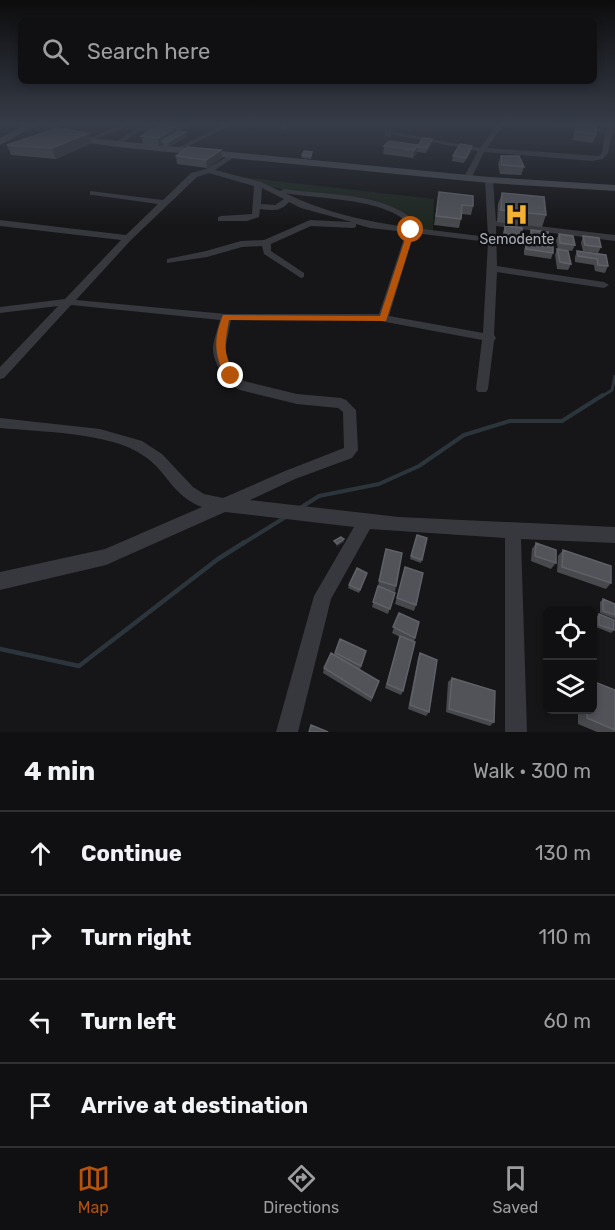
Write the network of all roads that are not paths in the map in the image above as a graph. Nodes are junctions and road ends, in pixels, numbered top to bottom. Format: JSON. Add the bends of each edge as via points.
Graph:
{"nodes":[{"id":1,"x":229,"y":158,"type":"edge"},
{"id":2,"x":268,"y":158,"type":"edge"},
{"id":3,"x":478,"y":158,"type":"edge"},
{"id":4,"x":208,"y":171,"type":"junction"},
{"id":5,"x":468,"y":177,"type":"junction"},
{"id":6,"x":489,"y":180,"type":"junction"},
{"id":7,"x":258,"y":184,"type":"junction"},
{"id":8,"x":271,"y":188,"type":"junction"},
{"id":9,"x":615,"y":189,"type":"edge"},
{"id":10,"x":93,"y":193,"type":"dead end"},
{"id":11,"x":288,"y":198,"type":"junction"},
{"id":12,"x":165,"y":203,"type":"junction"},
{"id":13,"x":257,"y":206,"type":"junction"},
{"id":14,"x":304,"y":206,"type":"junction"},
{"id":15,"x":316,"y":209,"type":"junction"},
{"id":16,"x":221,"y":219,"type":"dead end"},
{"id":17,"x":0,"y":223,"type":"edge"},
{"id":18,"x":310,"y":223,"type":"junction"},
{"id":19,"x":493,"y":223,"type":"junction"},
{"id":20,"x":345,"y":224,"type":"junction"},
{"id":21,"x":370,"y":225,"type":"junction"},
{"id":22,"x":416,"y":231,"type":"junction"},
{"id":23,"x":128,"y":238,"type":"junction"},
{"id":24,"x":615,"y":238,"type":"edge"},
{"id":25,"x":492,"y":240,"type":"junction"},
{"id":26,"x":266,"y":243,"type":"junction"},
{"id":27,"x":170,"y":261,"type":"dead end"},
{"id":28,"x":492,"y":268,"type":"junction"},
{"id":29,"x":301,"y":275,"type":"dead end"},
{"id":30,"x":604,"y":285,"type":"dead end"},
{"id":31,"x":68,"y":302,"type":"junction"},
{"id":32,"x":0,"y":310,"type":"edge"},
{"id":33,"x":226,"y":317,"type":"junction"},
{"id":34,"x":383,"y":319,"type":"junction"},
{"id":35,"x":490,"y":338,"type":"junction"},
{"id":36,"x":0,"y":375,"type":"edge"},
{"id":37,"x":483,"y":389,"type":"dead end"},
{"id":38,"x":0,"y":423,"type":"edge"},
{"id":39,"x":225,"y":505,"type":"junction"},
{"id":40,"x":367,"y":520,"type":"junction"},
{"id":41,"x":513,"y":532,"type":"junction"},
{"id":42,"x":615,"y":535,"type":"edge"},
{"id":43,"x":0,"y":581,"type":"edge"},
{"id":44,"x":287,"y":732,"type":"edge"},
{"id":45,"x":516,"y":732,"type":"edge"}],
"edges":[{"from":1,"to":4,"type":"street"},
{"from":2,"to":5,"type":"main road"},
{"from":3,"to":5,"type":"street"},
{"from":4,"to":7,"type":"street"},
{"from":4,"to":12,"type":"street","via":[[194,175]]},
{"from":5,"to":6,"type":"main road"},
{"from":6,"to":9,"type":"main road"},
{"from":6,"to":19,"type":"street"},
{"from":7,"to":8,"type":"street"},
{"from":7,"to":13,"type":"street"},
{"from":8,"to":11,"type":"street"},
{"from":8,"to":22,"type":"street","via":[[392,210],[410,220]]},
{"from":10,"to":12,"type":"street"},
{"from":11,"to":13,"type":"street","via":[[278,207]]},
{"from":11,"to":14,"type":"street"},
{"from":12,"to":23,"type":"street"},
{"from":13,"to":16,"type":"street","via":[[253,218]]},
{"from":14,"to":15,"type":"street"},
{"from":14,"to":18,"type":"street"},
{"from":15,"to":20,"type":"street"},
{"from":15,"to":21,"type":"street"},
{"from":17,"to":23,"type":"street"},
{"from":18,"to":20,"type":"street"},
{"from":18,"to":26,"type":"street"},
{"from":19,"to":24,"type":"street"},
{"from":19,"to":25,"type":"street"},
{"from":20,"to":21,"type":"street"},
{"from":21,"to":22,"type":"street"},
{"from":22,"to":25,"type":"street"},
{"from":22,"to":34,"type":"street"},
{"from":23,"to":31,"type":"street"},
{"from":25,"to":28,"type":"street"},
{"from":26,"to":27,"type":"street","via":[[240,244]]},
{"from":26,"to":29,"type":"street","via":[[267,252]]},
{"from":28,"to":30,"type":"street"},
{"from":28,"to":35,"type":"street"},
{"from":31,"to":32,"type":"street"},
{"from":31,"to":33,"type":"street"},
{"from":31,"to":36,"type":"street"},
{"from":33,"to":34,"type":"street"},
{"from":33,"to":39,"type":"street","via":[[219,350],[231,376],[240,385],[297,399],[341,403],[346,406],[352,446],[347,454]]},
{"from":34,"to":35,"type":"street"},
{"from":35,"to":37,"type":"street"},
{"from":38,"to":39,"type":"street","via":[[117,438],[149,452],[184,490],[201,500]]},
{"from":39,"to":40,"type":"street"},
{"from":39,"to":43,"type":"street","via":[[106,557]]},
{"from":40,"to":41,"type":"street"},
{"from":40,"to":44,"type":"street","via":[[323,596]]},
{"from":41,"to":42,"type":"street"},
{"from":41,"to":45,"type":"street"}]}
